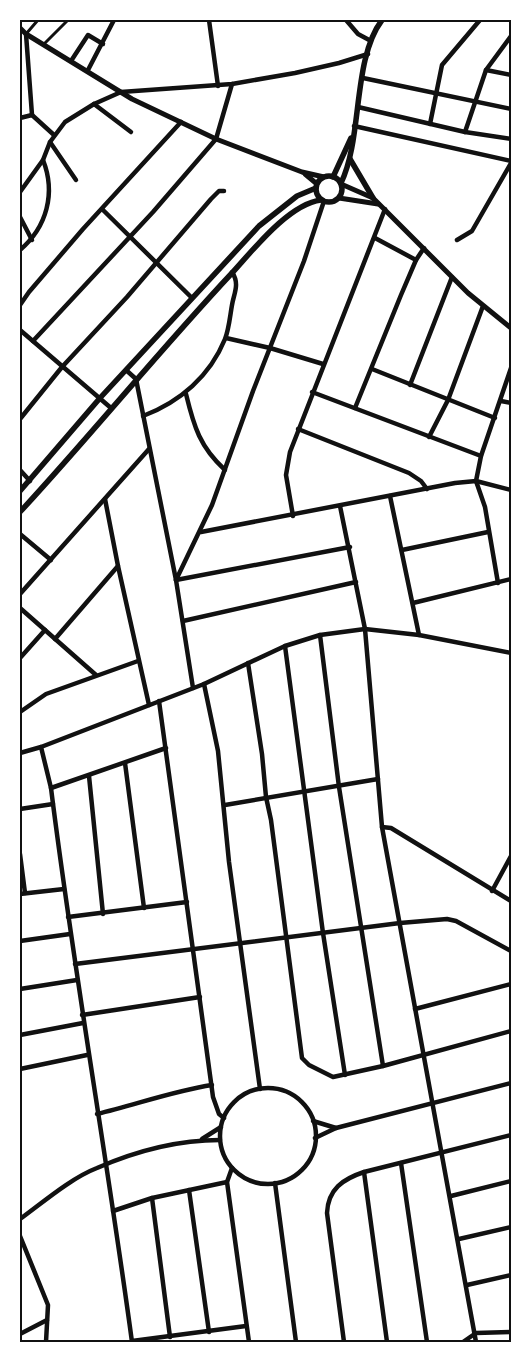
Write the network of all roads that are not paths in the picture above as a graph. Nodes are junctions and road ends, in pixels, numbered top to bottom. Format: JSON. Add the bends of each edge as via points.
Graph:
{"nodes":[{"id":1,"x":38,"y":20,"type":"edge"},
{"id":2,"x":68,"y":20,"type":"edge"},
{"id":3,"x":114,"y":20,"type":"edge"},
{"id":4,"x":209,"y":20,"type":"edge"},
{"id":5,"x":346,"y":20,"type":"edge"},
{"id":6,"x":382,"y":20,"type":"edge"},
{"id":7,"x":480,"y":20,"type":"edge"},
{"id":8,"x":20,"y":28,"type":"edge"},
{"id":9,"x":26,"y":34,"type":"junction"},
{"id":10,"x":511,"y":36,"type":"edge"},
{"id":11,"x":372,"y":40,"type":"junction"},
{"id":12,"x":44,"y":44,"type":"junction"},
{"id":13,"x":103,"y":44,"type":"junction"},
{"id":14,"x":505,"y":44,"type":"junction"},
{"id":15,"x":511,"y":48,"type":"edge"},
{"id":16,"x":368,"y":54,"type":"junction"},
{"id":17,"x":71,"y":61,"type":"junction"},
{"id":18,"x":88,"y":70,"type":"junction"},
{"id":19,"x":486,"y":70,"type":"junction"},
{"id":20,"x":511,"y":76,"type":"edge"},
{"id":21,"x":363,"y":78,"type":"junction"},
{"id":22,"x":232,"y":84,"type":"junction"},
{"id":23,"x":218,"y":86,"type":"junction"},
{"id":24,"x":121,"y":92,"type":"junction"},
{"id":25,"x":437,"y":92,"type":"junction"},
{"id":26,"x":476,"y":101,"type":"junction"},
{"id":27,"x":94,"y":104,"type":"junction"},
{"id":28,"x":358,"y":107,"type":"junction"},
{"id":29,"x":511,"y":109,"type":"edge"},
{"id":30,"x":32,"y":115,"type":"junction"},
{"id":31,"x":20,"y":118,"type":"edge"},
{"id":32,"x":181,"y":122,"type":"junction"},
{"id":33,"x":430,"y":124,"type":"junction"},
{"id":34,"x":354,"y":126,"type":"junction"},
{"id":35,"x":132,"y":132,"type":"dead end"},
{"id":36,"x":466,"y":132,"type":"junction"},
{"id":37,"x":54,"y":135,"type":"junction"},
{"id":38,"x":352,"y":137,"type":"junction"},
{"id":39,"x":216,"y":139,"type":"junction"},
{"id":40,"x":511,"y":139,"type":"edge"},
{"id":41,"x":50,"y":142,"type":"junction"},
{"id":42,"x":350,"y":159,"type":"junction"},
{"id":43,"x":42,"y":160,"type":"junction"},
{"id":44,"x":511,"y":162,"type":"edge"},
{"id":45,"x":302,"y":172,"type":"junction"},
{"id":46,"x":324,"y":177,"type":"junction"},
{"id":47,"x":332,"y":177,"type":"junction"},
{"id":48,"x":76,"y":180,"type":"dead end"},
{"id":49,"x":341,"y":184,"type":"junction"},
{"id":50,"x":317,"y":186,"type":"junction"},
{"id":51,"x":224,"y":191,"type":"dead end"},
{"id":52,"x":20,"y":192,"type":"edge"},
{"id":53,"x":339,"y":198,"type":"junction"},
{"id":54,"x":373,"y":198,"type":"junction"},
{"id":55,"x":323,"y":200,"type":"junction"},
{"id":56,"x":378,"y":204,"type":"junction"},
{"id":57,"x":102,"y":209,"type":"junction"},
{"id":58,"x":385,"y":209,"type":"junction"},
{"id":59,"x":20,"y":217,"type":"edge"},
{"id":60,"x":129,"y":237,"type":"junction"},
{"id":61,"x":375,"y":238,"type":"junction"},
{"id":62,"x":32,"y":240,"type":"junction"},
{"id":63,"x":457,"y":240,"type":"dead end"},
{"id":64,"x":424,"y":248,"type":"junction"},
{"id":65,"x":20,"y":250,"type":"edge"},
{"id":66,"x":416,"y":260,"type":"junction"},
{"id":67,"x":155,"y":262,"type":"junction"},
{"id":68,"x":232,"y":272,"type":"junction"},
{"id":69,"x":452,"y":276,"type":"junction"},
{"id":70,"x":192,"y":298,"type":"junction"},
{"id":71,"x":20,"y":305,"type":"edge"},
{"id":72,"x":483,"y":306,"type":"junction"},
{"id":73,"x":511,"y":328,"type":"edge"},
{"id":74,"x":20,"y":330,"type":"edge"},
{"id":75,"x":226,"y":338,"type":"junction"},
{"id":76,"x":33,"y":341,"type":"junction"},
{"id":77,"x":270,"y":348,"type":"junction"},
{"id":78,"x":323,"y":364,"type":"junction"},
{"id":79,"x":62,"y":367,"type":"junction"},
{"id":80,"x":511,"y":368,"type":"edge"},
{"id":81,"x":372,"y":369,"type":"junction"},
{"id":82,"x":126,"y":370,"type":"junction"},
{"id":83,"x":136,"y":379,"type":"junction"},
{"id":84,"x":410,"y":385,"type":"junction"},
{"id":85,"x":312,"y":392,"type":"junction"},
{"id":86,"x":186,"y":394,"type":"junction"},
{"id":87,"x":100,"y":398,"type":"junction"},
{"id":88,"x":448,"y":400,"type":"junction"},
{"id":89,"x":501,"y":400,"type":"junction"},
{"id":90,"x":511,"y":403,"type":"edge"},
{"id":91,"x":111,"y":408,"type":"junction"},
{"id":92,"x":355,"y":408,"type":"junction"},
{"id":93,"x":143,"y":416,"type":"junction"},
{"id":94,"x":495,"y":418,"type":"junction"},
{"id":95,"x":20,"y":419,"type":"edge"},
{"id":96,"x":298,"y":429,"type":"junction"},
{"id":97,"x":430,"y":437,"type":"junction"},
{"id":98,"x":149,"y":449,"type":"junction"},
{"id":99,"x":482,"y":456,"type":"junction"},
{"id":100,"x":20,"y":470,"type":"edge"},
{"id":101,"x":225,"y":470,"type":"junction"},
{"id":102,"x":30,"y":480,"type":"junction"},
{"id":103,"x":476,"y":481,"type":"junction"},
{"id":104,"x":427,"y":489,"type":"junction"},
{"id":105,"x":511,"y":490,"type":"edge"},
{"id":106,"x":20,"y":491,"type":"edge"},
{"id":107,"x":390,"y":496,"type":"junction"},
{"id":108,"x":106,"y":500,"type":"junction"},
{"id":109,"x":340,"y":506,"type":"junction"},
{"id":110,"x":20,"y":512,"type":"edge"},
{"id":111,"x":293,"y":516,"type":"junction"},
{"id":112,"x":201,"y":532,"type":"junction"},
{"id":113,"x":488,"y":532,"type":"junction"},
{"id":114,"x":20,"y":534,"type":"edge"},
{"id":115,"x":350,"y":547,"type":"junction"},
{"id":116,"x":402,"y":550,"type":"junction"},
{"id":117,"x":51,"y":560,"type":"junction"},
{"id":118,"x":118,"y":566,"type":"junction"},
{"id":119,"x":511,"y":579,"type":"edge"},
{"id":120,"x":176,"y":580,"type":"junction"},
{"id":121,"x":356,"y":582,"type":"junction"},
{"id":122,"x":498,"y":583,"type":"junction"},
{"id":123,"x":20,"y":594,"type":"edge"},
{"id":124,"x":413,"y":603,"type":"junction"},
{"id":125,"x":20,"y":608,"type":"edge"},
{"id":126,"x":183,"y":622,"type":"junction"},
{"id":127,"x":365,"y":629,"type":"junction"},
{"id":128,"x":45,"y":630,"type":"junction"},
{"id":129,"x":320,"y":635,"type":"junction"},
{"id":130,"x":419,"y":635,"type":"junction"},
{"id":131,"x":55,"y":638,"type":"junction"},
{"id":132,"x":285,"y":646,"type":"junction"},
{"id":133,"x":511,"y":653,"type":"edge"},
{"id":134,"x":20,"y":658,"type":"edge"},
{"id":135,"x":138,"y":661,"type":"junction"},
{"id":136,"x":248,"y":663,"type":"junction"},
{"id":137,"x":96,"y":675,"type":"junction"},
{"id":138,"x":204,"y":684,"type":"junction"},
{"id":139,"x":193,"y":688,"type":"junction"},
{"id":140,"x":159,"y":701,"type":"junction"},
{"id":141,"x":148,"y":705,"type":"junction"},
{"id":142,"x":20,"y":712,"type":"edge"},
{"id":143,"x":41,"y":747,"type":"junction"},
{"id":144,"x":166,"y":748,"type":"junction"},
{"id":145,"x":20,"y":753,"type":"edge"},
{"id":146,"x":125,"y":763,"type":"junction"},
{"id":147,"x":89,"y":776,"type":"junction"},
{"id":148,"x":378,"y":779,"type":"junction"},
{"id":149,"x":339,"y":787,"type":"junction"},
{"id":150,"x":51,"y":788,"type":"junction"},
{"id":151,"x":304,"y":791,"type":"junction"},
{"id":152,"x":266,"y":797,"type":"junction"},
{"id":153,"x":53,"y":804,"type":"junction"},
{"id":154,"x":225,"y":805,"type":"junction"},
{"id":155,"x":20,"y":809,"type":"edge"},
{"id":156,"x":382,"y":827,"type":"junction"},
{"id":157,"x":20,"y":854,"type":"edge"},
{"id":158,"x":511,"y":856,"type":"edge"},
{"id":159,"x":64,"y":889,"type":"junction"},
{"id":160,"x":492,"y":891,"type":"junction"},
{"id":161,"x":23,"y":893,"type":"edge"},
{"id":162,"x":511,"y":901,"type":"edge"},
{"id":163,"x":187,"y":902,"type":"junction"},
{"id":164,"x":144,"y":908,"type":"junction"},
{"id":165,"x":103,"y":914,"type":"junction"},
{"id":166,"x":68,"y":917,"type":"junction"},
{"id":167,"x":400,"y":923,"type":"junction"},
{"id":168,"x":361,"y":928,"type":"junction"},
{"id":169,"x":323,"y":933,"type":"junction"},
{"id":170,"x":70,"y":934,"type":"junction"},
{"id":171,"x":286,"y":938,"type":"junction"},
{"id":172,"x":20,"y":941,"type":"edge"},
{"id":173,"x":240,"y":943,"type":"junction"},
{"id":174,"x":194,"y":950,"type":"junction"},
{"id":175,"x":511,"y":951,"type":"edge"},
{"id":176,"x":74,"y":964,"type":"junction"},
{"id":177,"x":77,"y":980,"type":"junction"},
{"id":178,"x":511,"y":984,"type":"edge"},
{"id":179,"x":20,"y":989,"type":"edge"},
{"id":180,"x":200,"y":997,"type":"junction"},
{"id":181,"x":415,"y":1009,"type":"junction"},
{"id":182,"x":82,"y":1015,"type":"junction"},
{"id":183,"x":83,"y":1023,"type":"junction"},
{"id":184,"x":511,"y":1031,"type":"edge"},
{"id":185,"x":20,"y":1035,"type":"edge"},
{"id":186,"x":423,"y":1054,"type":"junction"},
{"id":187,"x":88,"y":1055,"type":"junction"},
{"id":188,"x":383,"y":1066,"type":"junction"},
{"id":189,"x":20,"y":1069,"type":"edge"},
{"id":190,"x":346,"y":1075,"type":"junction"},
{"id":191,"x":511,"y":1083,"type":"edge"},
{"id":192,"x":212,"y":1085,"type":"junction"},
{"id":193,"x":260,"y":1089,"type":"junction"},
{"id":194,"x":434,"y":1103,"type":"junction"},
{"id":195,"x":97,"y":1114,"type":"junction"},
{"id":196,"x":224,"y":1118,"type":"junction"},
{"id":197,"x":313,"y":1121,"type":"junction"},
{"id":198,"x":221,"y":1127,"type":"junction"},
{"id":199,"x":336,"y":1128,"type":"junction"},
{"id":200,"x":511,"y":1134,"type":"edge"},
{"id":201,"x":315,"y":1138,"type":"junction"},
{"id":202,"x":200,"y":1140,"type":"junction"},
{"id":203,"x":220,"y":1140,"type":"junction"},
{"id":204,"x":443,"y":1152,"type":"junction"},
{"id":205,"x":401,"y":1163,"type":"junction"},
{"id":206,"x":104,"y":1166,"type":"junction"},
{"id":207,"x":232,"y":1168,"type":"junction"},
{"id":208,"x":364,"y":1172,"type":"junction"},
{"id":209,"x":511,"y":1181,"type":"edge"},
{"id":210,"x":226,"y":1182,"type":"junction"},
{"id":211,"x":275,"y":1183,"type":"junction"},
{"id":212,"x":189,"y":1190,"type":"junction"},
{"id":213,"x":451,"y":1196,"type":"junction"},
{"id":214,"x":152,"y":1198,"type":"junction"},
{"id":215,"x":113,"y":1210,"type":"junction"},
{"id":216,"x":20,"y":1220,"type":"edge"},
{"id":217,"x":511,"y":1226,"type":"edge"},
{"id":218,"x":20,"y":1236,"type":"edge"},
{"id":219,"x":459,"y":1239,"type":"junction"},
{"id":220,"x":511,"y":1274,"type":"edge"},
{"id":221,"x":467,"y":1285,"type":"junction"},
{"id":222,"x":47,"y":1320,"type":"junction"},
{"id":223,"x":246,"y":1326,"type":"junction"},
{"id":224,"x":209,"y":1332,"type":"junction"},
{"id":225,"x":511,"y":1332,"type":"edge"},
{"id":226,"x":476,"y":1333,"type":"junction"},
{"id":227,"x":20,"y":1334,"type":"edge"},
{"id":228,"x":170,"y":1337,"type":"junction"},
{"id":229,"x":46,"y":1342,"type":"edge"},
{"id":230,"x":132,"y":1342,"type":"edge"},
{"id":231,"x":248,"y":1342,"type":"edge"},
{"id":232,"x":296,"y":1342,"type":"edge"},
{"id":233,"x":344,"y":1342,"type":"edge"},
{"id":234,"x":386,"y":1342,"type":"edge"},
{"id":235,"x":427,"y":1342,"type":"edge"},
{"id":236,"x":463,"y":1342,"type":"edge"},
{"id":237,"x":476,"y":1342,"type":"edge"}],
"edges":[{"from":1,"to":9,"type":"street"},
{"from":2,"to":12,"type":"street"},
{"from":3,"to":13,"type":"street"},
{"from":4,"to":23,"type":"street"},
{"from":5,"to":11,"type":"street","via":[[358,34]]},
{"from":6,"to":11,"type":"main road"},
{"from":7,"to":25,"type":"street","via":[[442,65]]},
{"from":8,"to":9,"type":"street"},
{"from":9,"to":12,"type":"street"},
{"from":9,"to":30,"type":"street"},
{"from":10,"to":14,"type":"street"},
{"from":11,"to":16,"type":"main road"},
{"from":12,"to":17,"type":"street"},
{"from":13,"to":17,"type":"street","via":[[88,35]]},
{"from":13,"to":18,"type":"street"},
{"from":14,"to":15,"type":"street"},
{"from":14,"to":19,"type":"street"},
{"from":16,"to":21,"type":"main road"},
{"from":16,"to":22,"type":"street","via":[[295,73]]},
{"from":17,"to":18,"type":"street"},
{"from":18,"to":24,"type":"street"},
{"from":19,"to":20,"type":"street"},
{"from":19,"to":26,"type":"street"},
{"from":21,"to":25,"type":"street"},
{"from":21,"to":28,"type":"main road"},
{"from":22,"to":23,"type":"street"},
{"from":22,"to":39,"type":"street"},
{"from":23,"to":24,"type":"street"},
{"from":24,"to":27,"type":"street"},
{"from":24,"to":32,"type":"street"},
{"from":25,"to":26,"type":"street"},
{"from":25,"to":33,"type":"street"},
{"from":26,"to":29,"type":"street"},
{"from":26,"to":36,"type":"street"},
{"from":27,"to":35,"type":"street"},
{"from":27,"to":37,"type":"street","via":[[74,115]]},
{"from":28,"to":33,"type":"street"},
{"from":28,"to":34,"type":"main road"},
{"from":30,"to":31,"type":"street"},
{"from":30,"to":37,"type":"street"},
{"from":32,"to":39,"type":"street"},
{"from":32,"to":57,"type":"street"},
{"from":33,"to":36,"type":"street"},
{"from":34,"to":38,"type":"main road"},
{"from":34,"to":44,"type":"street"},
{"from":36,"to":40,"type":"street"},
{"from":37,"to":41,"type":"street"},
{"from":38,"to":42,"type":"main road"},
{"from":38,"to":47,"type":"main road"},
{"from":39,"to":45,"type":"street"},
{"from":39,"to":60,"type":"street"},
{"from":41,"to":43,"type":"street"},
{"from":41,"to":48,"type":"street"},
{"from":42,"to":49,"type":"main road"},
{"from":42,"to":54,"type":"main road"},
{"from":43,"to":52,"type":"street"},
{"from":43,"to":62,"type":"street","via":[[49,176],[49,197],[45,214]]},
{"from":44,"to":63,"type":"street","via":[[472,231]]},
{"from":45,"to":46,"type":"street"},
{"from":45,"to":50,"type":"street"},
{"from":46,"to":47,"type":"main road"},
{"from":46,"to":50,"type":"main road"},
{"from":47,"to":49,"type":"main road"},
{"from":49,"to":53,"type":"main road"},
{"from":49,"to":54,"type":"street"},
{"from":50,"to":55,"type":"main road","via":[[317,194]]},
{"from":50,"to":70,"type":"main road","via":[[274,211]]},
{"from":51,"to":67,"type":"street","via":[[214,195]]},
{"from":53,"to":55,"type":"main road","via":[[332,202]]},
{"from":53,"to":56,"type":"street"},
{"from":54,"to":56,"type":"street"},
{"from":55,"to":68,"type":"main road","via":[[306,206],[280,224]]},
{"from":55,"to":77,"type":"street","via":[[304,262]]},
{"from":56,"to":58,"type":"street"},
{"from":57,"to":60,"type":"street"},
{"from":57,"to":71,"type":"street"},
{"from":58,"to":61,"type":"street"},
{"from":58,"to":64,"type":"street"},
{"from":59,"to":62,"type":"street"},
{"from":60,"to":67,"type":"street"},
{"from":60,"to":76,"type":"street"},
{"from":61,"to":66,"type":"street"},
{"from":61,"to":78,"type":"street"},
{"from":62,"to":65,"type":"street"},
{"from":64,"to":66,"type":"street"},
{"from":64,"to":69,"type":"street"},
{"from":66,"to":81,"type":"street"},
{"from":67,"to":70,"type":"street"},
{"from":67,"to":79,"type":"street"},
{"from":68,"to":75,"type":"street","via":[[237,283]]},
{"from":68,"to":83,"type":"main road"},
{"from":69,"to":72,"type":"street"},
{"from":69,"to":84,"type":"street"},
{"from":70,"to":82,"type":"main road"},
{"from":72,"to":73,"type":"street"},
{"from":72,"to":88,"type":"street"},
{"from":74,"to":76,"type":"street"},
{"from":75,"to":77,"type":"street"},
{"from":75,"to":86,"type":"street","via":[[212,362]]},
{"from":76,"to":79,"type":"street"},
{"from":77,"to":78,"type":"street"},
{"from":77,"to":101,"type":"street"},
{"from":78,"to":85,"type":"street"},
{"from":79,"to":87,"type":"street"},
{"from":79,"to":95,"type":"street"},
{"from":80,"to":89,"type":"street"},
{"from":81,"to":84,"type":"street"},
{"from":81,"to":92,"type":"street"},
{"from":82,"to":83,"type":"street"},
{"from":82,"to":87,"type":"main road"},
{"from":83,"to":91,"type":"main road"},
{"from":83,"to":93,"type":"street"},
{"from":84,"to":88,"type":"street"},
{"from":85,"to":92,"type":"street"},
{"from":85,"to":96,"type":"street"},
{"from":86,"to":93,"type":"street"},
{"from":86,"to":101,"type":"street","via":[[204,449]]},
{"from":87,"to":91,"type":"street"},
{"from":87,"to":102,"type":"main road"},
{"from":88,"to":94,"type":"street"},
{"from":88,"to":97,"type":"street"},
{"from":89,"to":90,"type":"street"},
{"from":89,"to":94,"type":"street"},
{"from":91,"to":110,"type":"main road"},
{"from":92,"to":97,"type":"street"},
{"from":93,"to":98,"type":"street"},
{"from":94,"to":99,"type":"street"},
{"from":96,"to":104,"type":"street","via":[[409,473],[421,480]]},
{"from":96,"to":111,"type":"street","via":[[286,475]]},
{"from":97,"to":99,"type":"street"},
{"from":98,"to":108,"type":"street"},
{"from":98,"to":120,"type":"street"},
{"from":99,"to":103,"type":"street"},
{"from":100,"to":102,"type":"street"},
{"from":101,"to":112,"type":"street"},
{"from":102,"to":106,"type":"main road"},
{"from":103,"to":104,"type":"street"},
{"from":103,"to":105,"type":"street"},
{"from":103,"to":113,"type":"street"},
{"from":104,"to":107,"type":"street"},
{"from":107,"to":109,"type":"street"},
{"from":107,"to":116,"type":"street"},
{"from":108,"to":117,"type":"street"},
{"from":108,"to":118,"type":"street"},
{"from":109,"to":111,"type":"street"},
{"from":109,"to":115,"type":"street"},
{"from":111,"to":112,"type":"street"},
{"from":112,"to":120,"type":"street"},
{"from":113,"to":116,"type":"street"},
{"from":113,"to":122,"type":"street"},
{"from":114,"to":117,"type":"street"},
{"from":115,"to":120,"type":"street"},
{"from":115,"to":121,"type":"street"},
{"from":116,"to":124,"type":"street"},
{"from":117,"to":123,"type":"street"},
{"from":118,"to":131,"type":"street"},
{"from":118,"to":135,"type":"street"},
{"from":119,"to":122,"type":"street"},
{"from":120,"to":126,"type":"street"},
{"from":121,"to":126,"type":"street"},
{"from":121,"to":127,"type":"street"},
{"from":122,"to":124,"type":"street"},
{"from":124,"to":130,"type":"street"},
{"from":125,"to":128,"type":"street"},
{"from":126,"to":139,"type":"street"},
{"from":127,"to":129,"type":"street"},
{"from":127,"to":130,"type":"street"},
{"from":127,"to":148,"type":"street"},
{"from":128,"to":131,"type":"street"},
{"from":128,"to":134,"type":"street"},
{"from":129,"to":132,"type":"street"},
{"from":129,"to":149,"type":"street"},
{"from":130,"to":133,"type":"street"},
{"from":131,"to":137,"type":"street"},
{"from":132,"to":136,"type":"street"},
{"from":132,"to":151,"type":"street"},
{"from":135,"to":137,"type":"street"},
{"from":135,"to":141,"type":"street"},
{"from":136,"to":138,"type":"street"},
{"from":136,"to":152,"type":"street"},
{"from":137,"to":142,"type":"street","via":[[46,694]]},
{"from":138,"to":139,"type":"street"},
{"from":138,"to":154,"type":"street"},
{"from":139,"to":140,"type":"street"},
{"from":140,"to":141,"type":"street"},
{"from":140,"to":144,"type":"street"},
{"from":141,"to":143,"type":"street"},
{"from":143,"to":145,"type":"street"},
{"from":143,"to":150,"type":"street"},
{"from":144,"to":146,"type":"street"},
{"from":144,"to":163,"type":"street"},
{"from":146,"to":147,"type":"street"},
{"from":146,"to":164,"type":"street"},
{"from":147,"to":150,"type":"street"},
{"from":147,"to":165,"type":"street"},
{"from":148,"to":149,"type":"street"},
{"from":148,"to":156,"type":"street"},
{"from":149,"to":151,"type":"street"},
{"from":149,"to":168,"type":"street"},
{"from":150,"to":153,"type":"street"},
{"from":151,"to":152,"type":"street"},
{"from":151,"to":169,"type":"street"},
{"from":152,"to":154,"type":"street"},
{"from":152,"to":171,"type":"street"},
{"from":153,"to":155,"type":"street"},
{"from":153,"to":159,"type":"street"},
{"from":154,"to":173,"type":"street"},
{"from":156,"to":160,"type":"street","via":[[391,828]]},
{"from":156,"to":167,"type":"street"},
{"from":157,"to":161,"type":"street"},
{"from":158,"to":160,"type":"street"},
{"from":159,"to":161,"type":"street"},
{"from":159,"to":166,"type":"street"},
{"from":160,"to":162,"type":"street"},
{"from":163,"to":164,"type":"street"},
{"from":163,"to":174,"type":"street"},
{"from":164,"to":165,"type":"street"},
{"from":165,"to":166,"type":"street"},
{"from":166,"to":170,"type":"street"},
{"from":167,"to":168,"type":"street"},
{"from":167,"to":175,"type":"street","via":[[451,920]]},
{"from":167,"to":181,"type":"street"},
{"from":168,"to":169,"type":"street"},
{"from":168,"to":188,"type":"street"},
{"from":169,"to":171,"type":"street"},
{"from":169,"to":190,"type":"street"},
{"from":170,"to":172,"type":"street"},
{"from":170,"to":176,"type":"street"},
{"from":171,"to":173,"type":"street"},
{"from":171,"to":190,"type":"street","via":[[301,1056],[304,1061],[333,1077]]},
{"from":173,"to":174,"type":"street"},
{"from":173,"to":193,"type":"street"},
{"from":174,"to":176,"type":"street"},
{"from":174,"to":180,"type":"street"},
{"from":176,"to":177,"type":"street"},
{"from":177,"to":179,"type":"street"},
{"from":177,"to":182,"type":"street"},
{"from":178,"to":181,"type":"street"},
{"from":180,"to":182,"type":"street"},
{"from":180,"to":192,"type":"street"},
{"from":181,"to":186,"type":"street"},
{"from":182,"to":183,"type":"street"},
{"from":183,"to":185,"type":"street"},
{"from":183,"to":187,"type":"street"},
{"from":184,"to":186,"type":"street"},
{"from":186,"to":188,"type":"street"},
{"from":186,"to":194,"type":"street"},
{"from":187,"to":189,"type":"street"},
{"from":187,"to":195,"type":"street"},
{"from":188,"to":190,"type":"street"},
{"from":191,"to":194,"type":"street"},
{"from":192,"to":195,"type":"street","via":[[174,1092]]},
{"from":192,"to":196,"type":"street","via":[[216,1107]]},
{"from":193,"to":196,"type":"street","via":[[238,1099]]},
{"from":193,"to":197,"type":"street","via":[[288,1093],[304,1104]]},
{"from":194,"to":199,"type":"street"},
{"from":194,"to":204,"type":"street"},
{"from":195,"to":206,"type":"street"},
{"from":196,"to":198,"type":"street"},
{"from":197,"to":199,"type":"street"},
{"from":197,"to":201,"type":"street"},
{"from":198,"to":202,"type":"street"},
{"from":198,"to":203,"type":"street"},
{"from":199,"to":201,"type":"street"},
{"from":200,"to":204,"type":"street"},
{"from":201,"to":211,"type":"street","via":[[313,1151],[303,1167],[288,1179]]},
{"from":202,"to":203,"type":"street"},
{"from":202,"to":206,"type":"street","via":[[135,1153]]},
{"from":203,"to":207,"type":"street"},
{"from":204,"to":205,"type":"street"},
{"from":204,"to":213,"type":"street"},
{"from":205,"to":208,"type":"street"},
{"from":205,"to":235,"type":"street"},
{"from":206,"to":215,"type":"street"},
{"from":206,"to":216,"type":"street","via":[[75,1181]]},
{"from":207,"to":210,"type":"street"},
{"from":207,"to":211,"type":"street","via":[[252,1181]]},
{"from":208,"to":233,"type":"street","via":[[338,1184],[327,1207]]},
{"from":208,"to":234,"type":"street"},
{"from":209,"to":213,"type":"street"},
{"from":210,"to":212,"type":"street"},
{"from":210,"to":223,"type":"street"},
{"from":211,"to":232,"type":"street"},
{"from":212,"to":214,"type":"street"},
{"from":212,"to":224,"type":"street"},
{"from":213,"to":219,"type":"street"},
{"from":214,"to":215,"type":"street"},
{"from":214,"to":228,"type":"street"},
{"from":215,"to":230,"type":"street"},
{"from":217,"to":219,"type":"street"},
{"from":218,"to":222,"type":"street","via":[[48,1305]]},
{"from":219,"to":221,"type":"street"},
{"from":220,"to":221,"type":"street"},
{"from":221,"to":226,"type":"street"},
{"from":222,"to":227,"type":"street"},
{"from":222,"to":229,"type":"street"},
{"from":223,"to":224,"type":"street"},
{"from":223,"to":231,"type":"street"},
{"from":224,"to":228,"type":"street"},
{"from":225,"to":226,"type":"street"},
{"from":226,"to":236,"type":"street"},
{"from":226,"to":237,"type":"street"},
{"from":228,"to":230,"type":"street"}]}
